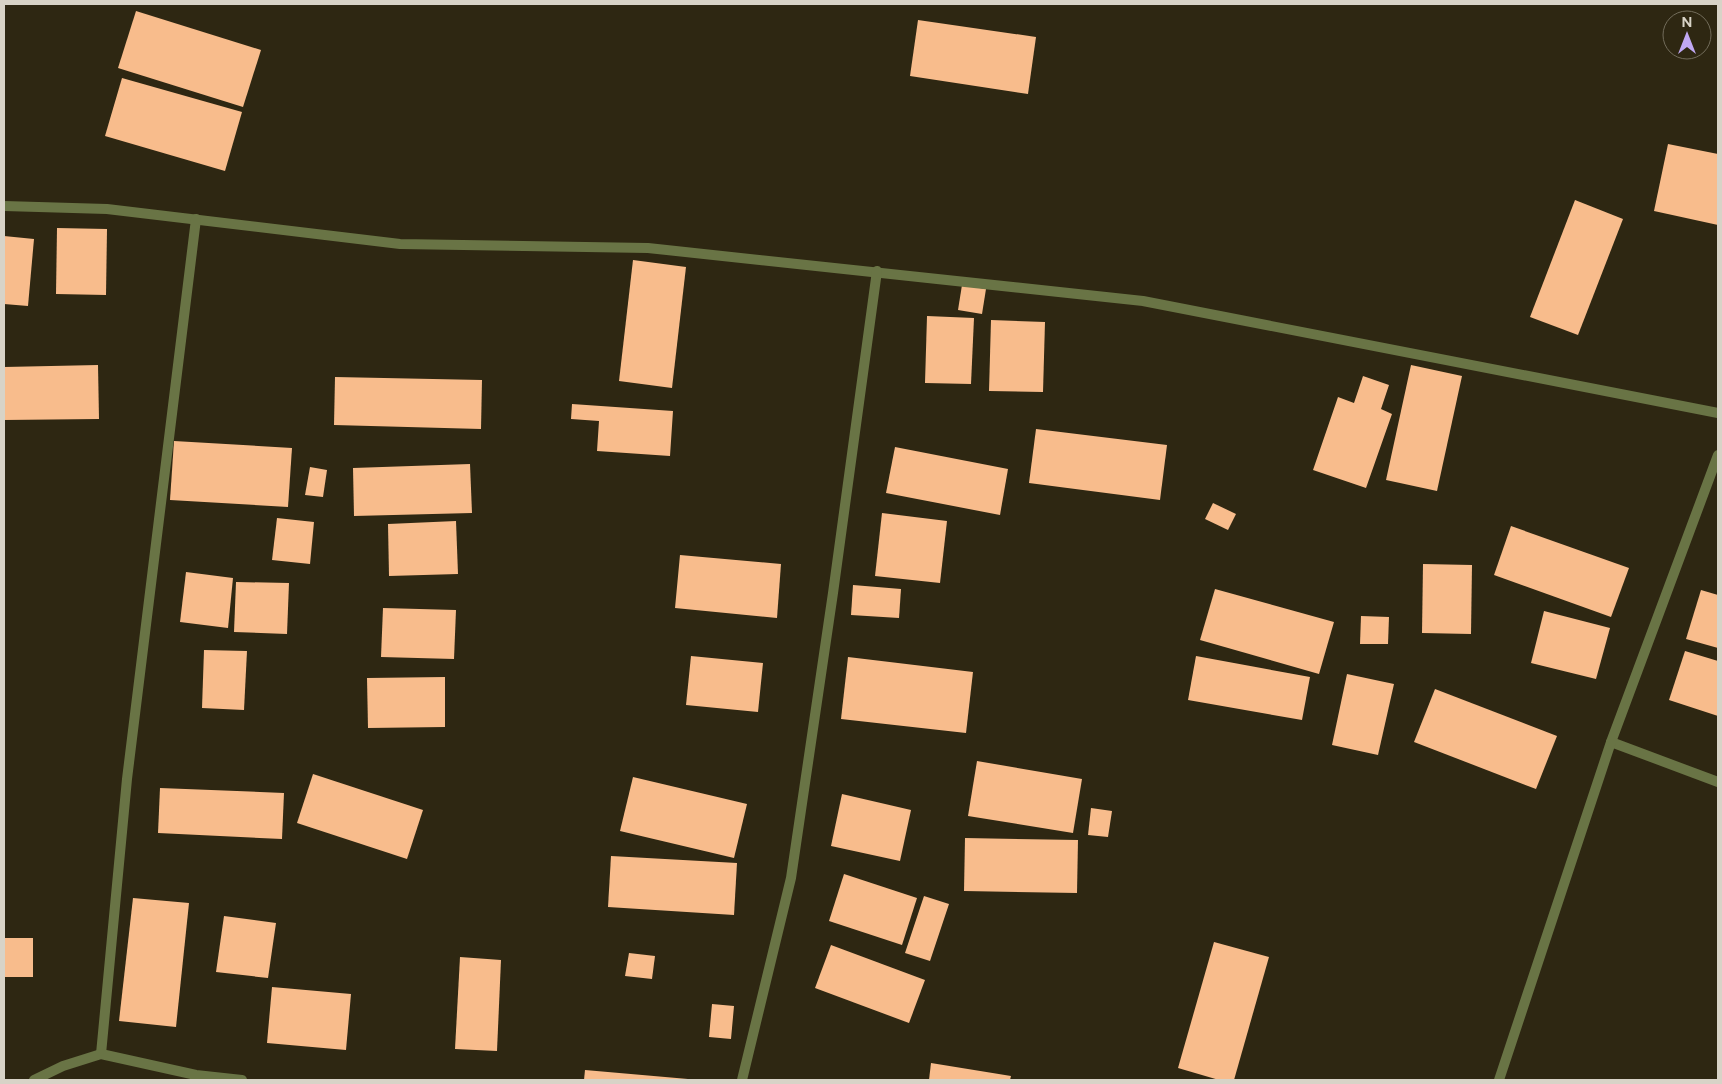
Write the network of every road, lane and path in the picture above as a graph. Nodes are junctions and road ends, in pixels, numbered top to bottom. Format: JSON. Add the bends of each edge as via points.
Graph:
{"nodes":[{"id":1,"x":4,"y":206,"type":"edge"},
{"id":2,"x":196,"y":219,"type":"junction"},
{"id":3,"x":877,"y":271,"type":"junction"},
{"id":4,"x":1718,"y":413,"type":"edge"},
{"id":5,"x":1718,"y":455,"type":"edge"},
{"id":6,"x":1611,"y":742,"type":"junction"},
{"id":7,"x":1718,"y":782,"type":"edge"},
{"id":8,"x":101,"y":1054,"type":"junction"},
{"id":9,"x":34,"y":1080,"type":"edge"},
{"id":10,"x":242,"y":1080,"type":"edge"},
{"id":11,"x":742,"y":1080,"type":"edge"},
{"id":12,"x":1500,"y":1080,"type":"edge"}],
"edges":[{"from":1,"to":2,"type":"street","via":[[107,209]]},
{"from":2,"to":3,"type":"street","via":[[400,244],[648,248]]},
{"from":2,"to":8,"type":"street","via":[[127,779]]},
{"from":3,"to":4,"type":"street","via":[[1143,300]]},
{"from":3,"to":11,"type":"street","via":[[791,878]]},
{"from":5,"to":6,"type":"street"},
{"from":6,"to":7,"type":"street"},
{"from":6,"to":12,"type":"street"},
{"from":8,"to":9,"type":"street","via":[[63,1066]]},
{"from":8,"to":10,"type":"street","via":[[196,1075]]}]}
